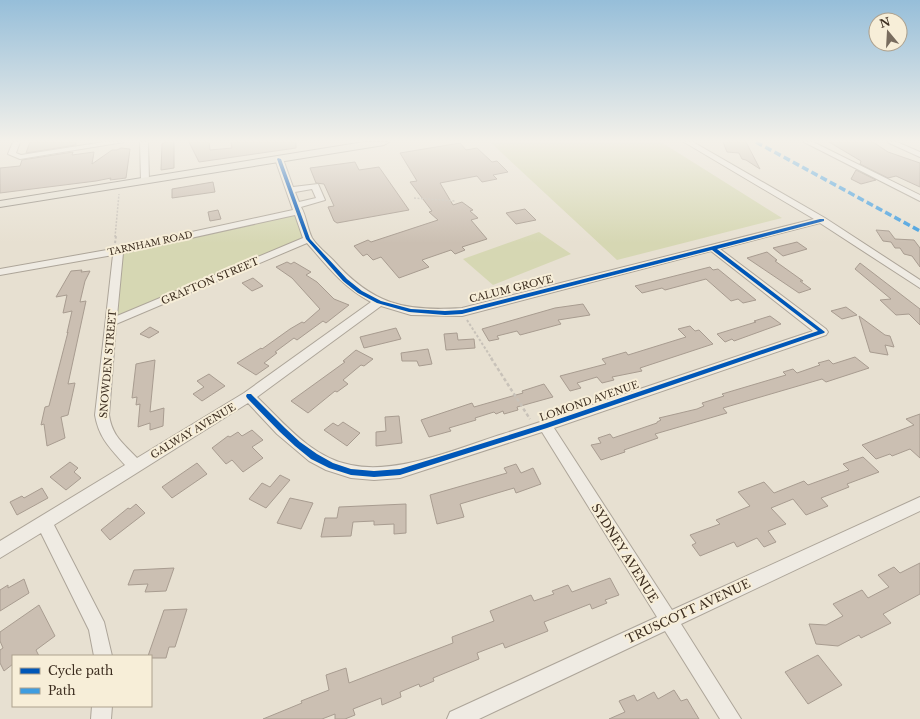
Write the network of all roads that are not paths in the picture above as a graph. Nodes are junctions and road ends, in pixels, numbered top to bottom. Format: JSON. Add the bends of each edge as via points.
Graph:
{"nodes":[{"id":1,"x":145,"y":176,"type":"edge"},
{"id":2,"x":178,"y":176,"type":"edge"},
{"id":3,"x":285,"y":176,"type":"edge"},
{"id":4,"x":750,"y":176,"type":"edge"},
{"id":5,"x":875,"y":176,"type":"edge"},
{"id":6,"x":145,"y":181,"type":"junction"},
{"id":7,"x":291,"y":190,"type":"junction"},
{"id":8,"x":920,"y":198,"type":"edge"},
{"id":9,"x":0,"y":204,"type":"edge"},
{"id":10,"x":298,"y":208,"type":"junction"},
{"id":11,"x":822,"y":220,"type":"junction"},
{"id":12,"x":308,"y":239,"type":"junction"},
{"id":13,"x":714,"y":248,"type":"junction"},
{"id":14,"x":116,"y":251,"type":"junction"},
{"id":15,"x":0,"y":272,"type":"edge"},
{"id":16,"x":920,"y":285,"type":"edge"},
{"id":17,"x":379,"y":302,"type":"junction"},
{"id":18,"x":112,"y":322,"type":"junction"},
{"id":19,"x":249,"y":396,"type":"junction"},
{"id":20,"x":540,"y":428,"type":"junction"},
{"id":21,"x":135,"y":466,"type":"junction"},
{"id":22,"x":920,"y":504,"type":"edge"},
{"id":23,"x":44,"y":523,"type":"junction"},
{"id":24,"x":0,"y":550,"type":"edge"},
{"id":25,"x":668,"y":621,"type":"junction"},
{"id":26,"x":103,"y":655,"type":"edge"},
{"id":27,"x":102,"y":707,"type":"edge"},
{"id":28,"x":101,"y":719,"type":"edge"},
{"id":29,"x":457,"y":719,"type":"edge"},
{"id":30,"x":731,"y":719,"type":"edge"}],
"edges":[{"from":1,"to":6,"type":"street"},
{"from":2,"to":6,"type":"main road"},
{"from":3,"to":7,"type":"street","name":"CALUM GROVE"},
{"from":4,"to":11,"type":"street"},
{"from":5,"to":8,"type":"street"},
{"from":6,"to":9,"type":"main road"},
{"from":7,"to":10,"type":"street","name":"CALUM GROVE"},
{"from":7,"to":10,"type":"street","name":"TARNHAM ROAD","via":[[315,186],[321,200]]},
{"from":10,"to":12,"type":"street","name":"CALUM GROVE"},
{"from":10,"to":14,"type":"street","name":"TARNHAM ROAD"},
{"from":11,"to":13,"type":"street","name":"CALUM GROVE"},
{"from":11,"to":16,"type":"street"},
{"from":12,"to":17,"type":"street","name":"CALUM GROVE","via":[[346,280],[360,292]]},
{"from":12,"to":18,"type":"street","name":"GRAFTON STREET"},
{"from":13,"to":17,"type":"street","name":"CALUM GROVE","via":[[462,312],[411,311]]},
{"from":13,"to":20,"type":"street","name":"LOMOND AVENUE","via":[[822,332]]},
{"from":14,"to":15,"type":"street","name":"TARNHAM ROAD"},
{"from":14,"to":18,"type":"street","name":"SNOWDEN STREET"},
{"from":17,"to":19,"type":"street","name":"GALWAY AVENUE"},
{"from":18,"to":21,"type":"street","name":"SNOWDEN STREET","via":[[102,415],[104,428],[110,439]]},
{"from":19,"to":20,"type":"street","name":"LOMOND AVENUE","via":[[310,455],[339,469],[363,473],[400,472]]},
{"from":19,"to":21,"type":"street","name":"GALWAY AVENUE"},
{"from":20,"to":25,"type":"street","name":"SYDNEY AVENUE"},
{"from":21,"to":23,"type":"street","name":"GALWAY AVENUE"},
{"from":22,"to":25,"type":"street","name":"TRUSCOTT AVENUE"},
{"from":23,"to":24,"type":"street","name":"GALWAY AVENUE"},
{"from":23,"to":26,"type":"street","via":[[98,628]]},
{"from":25,"to":29,"type":"street","name":"TRUSCOTT AVENUE"},
{"from":25,"to":30,"type":"street","name":"SYDNEY AVENUE"},
{"from":27,"to":28,"type":"street"}]}
